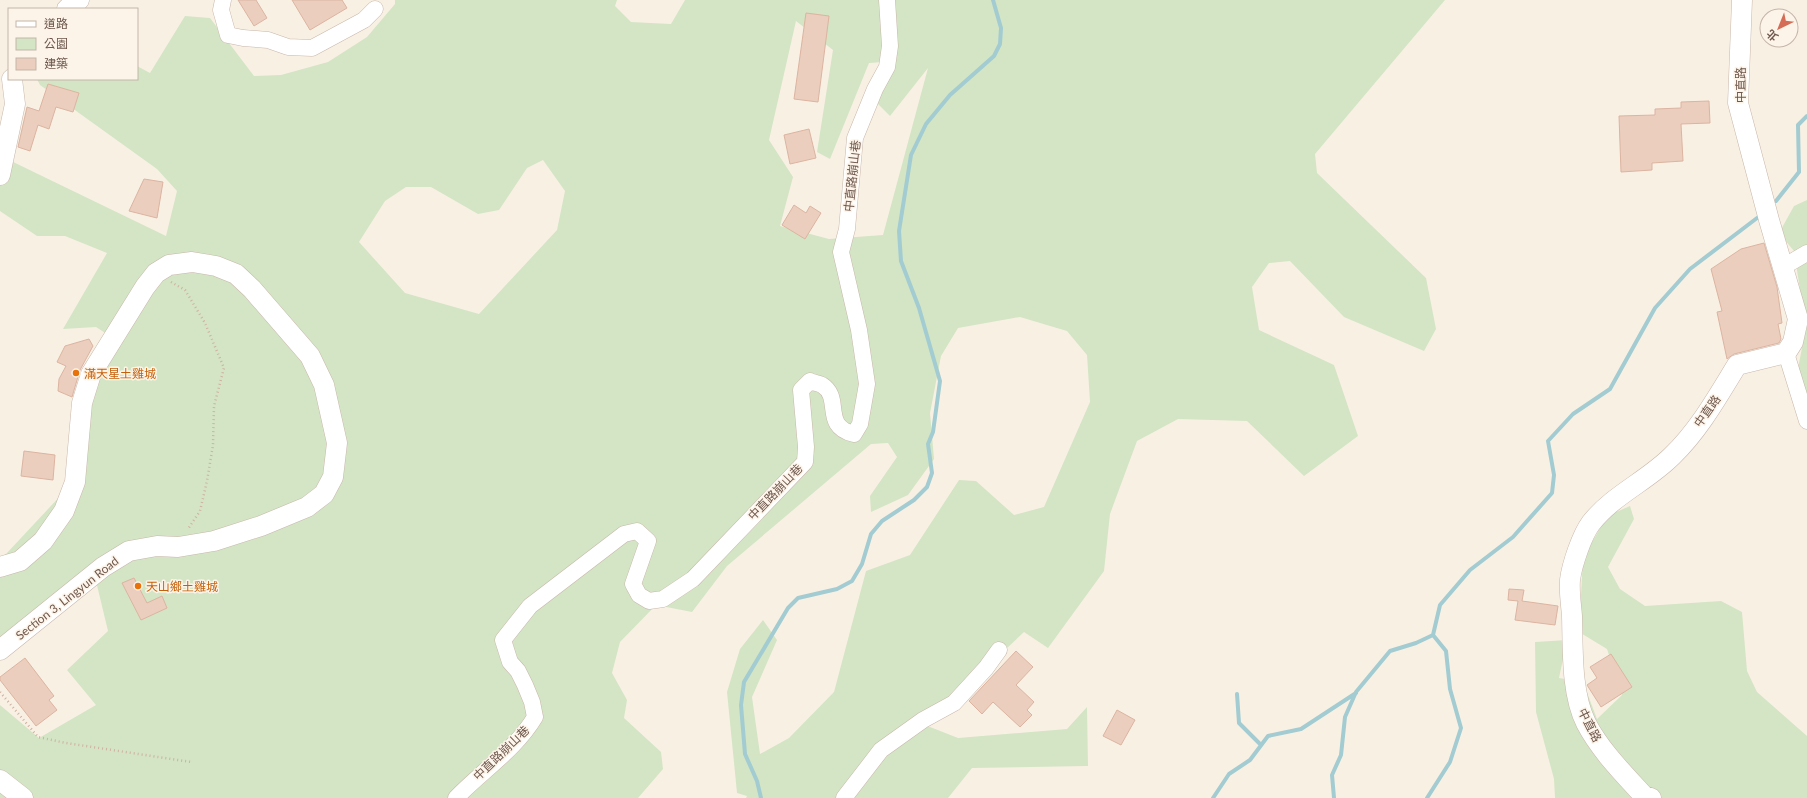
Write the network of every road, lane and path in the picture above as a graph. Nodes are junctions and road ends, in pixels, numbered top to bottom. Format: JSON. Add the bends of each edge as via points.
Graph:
{"nodes":[{"id":1,"x":79,"y":0,"type":"edge"},
{"id":2,"x":223,"y":0,"type":"edge"},
{"id":3,"x":887,"y":0,"type":"edge"},
{"id":4,"x":1742,"y":0,"type":"edge"},
{"id":5,"x":68,"y":8,"type":"edge"},
{"id":6,"x":375,"y":9,"type":"dead end"},
{"id":7,"x":12,"y":80,"type":"edge"},
{"id":8,"x":0,"y":175,"type":"edge"},
{"id":9,"x":1807,"y":253,"type":"edge"},
{"id":10,"x":1783,"y":267,"type":"junction"},
{"id":11,"x":156,"y":273,"type":"junction"},
{"id":12,"x":1786,"y":353,"type":"junction"},
{"id":13,"x":1807,"y":421,"type":"edge"},
{"id":14,"x":178,"y":547,"type":"junction"},
{"id":15,"x":0,"y":567,"type":"edge"},
{"id":16,"x":0,"y":650,"type":"edge"},
{"id":17,"x":999,"y":650,"type":"dead end"},
{"id":18,"x":0,"y":692,"type":"edge"},
{"id":19,"x":191,"y":762,"type":"dead end"},
{"id":20,"x":0,"y":780,"type":"edge"},
{"id":21,"x":23,"y":798,"type":"edge"},
{"id":22,"x":456,"y":798,"type":"edge"},
{"id":23,"x":844,"y":798,"type":"edge"},
{"id":24,"x":1651,"y":798,"type":"edge"}],
"edges":[{"from":1,"to":5,"type":"street"},
{"from":2,"to":6,"type":"street","via":[[221,10],[228,35],[268,40],[288,47],[312,48],[364,20]]},
{"from":3,"to":22,"type":"street","name":"中直路崩山巷","via":[[890,46],[887,67],[855,138],[847,230],[841,252],[859,330],[868,384],[860,424],[854,434],[842,431],[836,424],[830,395],[822,385],[810,382],[801,390],[805,462],[693,579],[663,599],[650,601],[639,595],[633,584],[648,541],[636,531],[624,534],[530,606],[503,640],[510,662],[525,684],[535,717],[501,756]]},
{"from":4,"to":10,"type":"street","name":"中直路","via":[[1738,103]]},
{"from":7,"to":8,"type":"street","via":[[14,104]]},
{"from":9,"to":10,"type":"street"},
{"from":10,"to":12,"type":"street","name":"中直路","via":[[1798,318],[1793,342]]},
{"from":11,"to":14,"type":"path","via":[[185,290],[205,323],[224,368],[214,406],[213,445],[200,511]]},
{"from":11,"to":14,"type":"street","name":"Section 3, Lingyun Road","via":[[169,265],[192,262],[216,266],[236,274],[247,284],[310,356],[324,385],[336,443],[333,477],[324,494],[307,507],[261,526],[214,541]]},
{"from":11,"to":15,"type":"street","name":"Section 3, Lingyun Road","via":[[91,374],[82,402],[75,482],[64,511],[43,541],[20,561]]},
{"from":12,"to":13,"type":"street"},
{"from":12,"to":24,"type":"street","name":"中直路","via":[[1737,365],[1704,418],[1673,456],[1652,474],[1626,490],[1591,524],[1578,552],[1570,579],[1578,700],[1586,722],[1604,752],[1644,796]]},
{"from":14,"to":16,"type":"street","name":"Section 3, Lingyun Road","via":[[157,546],[129,551],[103,567]]},
{"from":17,"to":23,"type":"street","via":[[954,703],[923,720],[881,750]]},
{"from":18,"to":19,"type":"path","via":[[38,737]]},
{"from":20,"to":21,"type":"street"}]}
